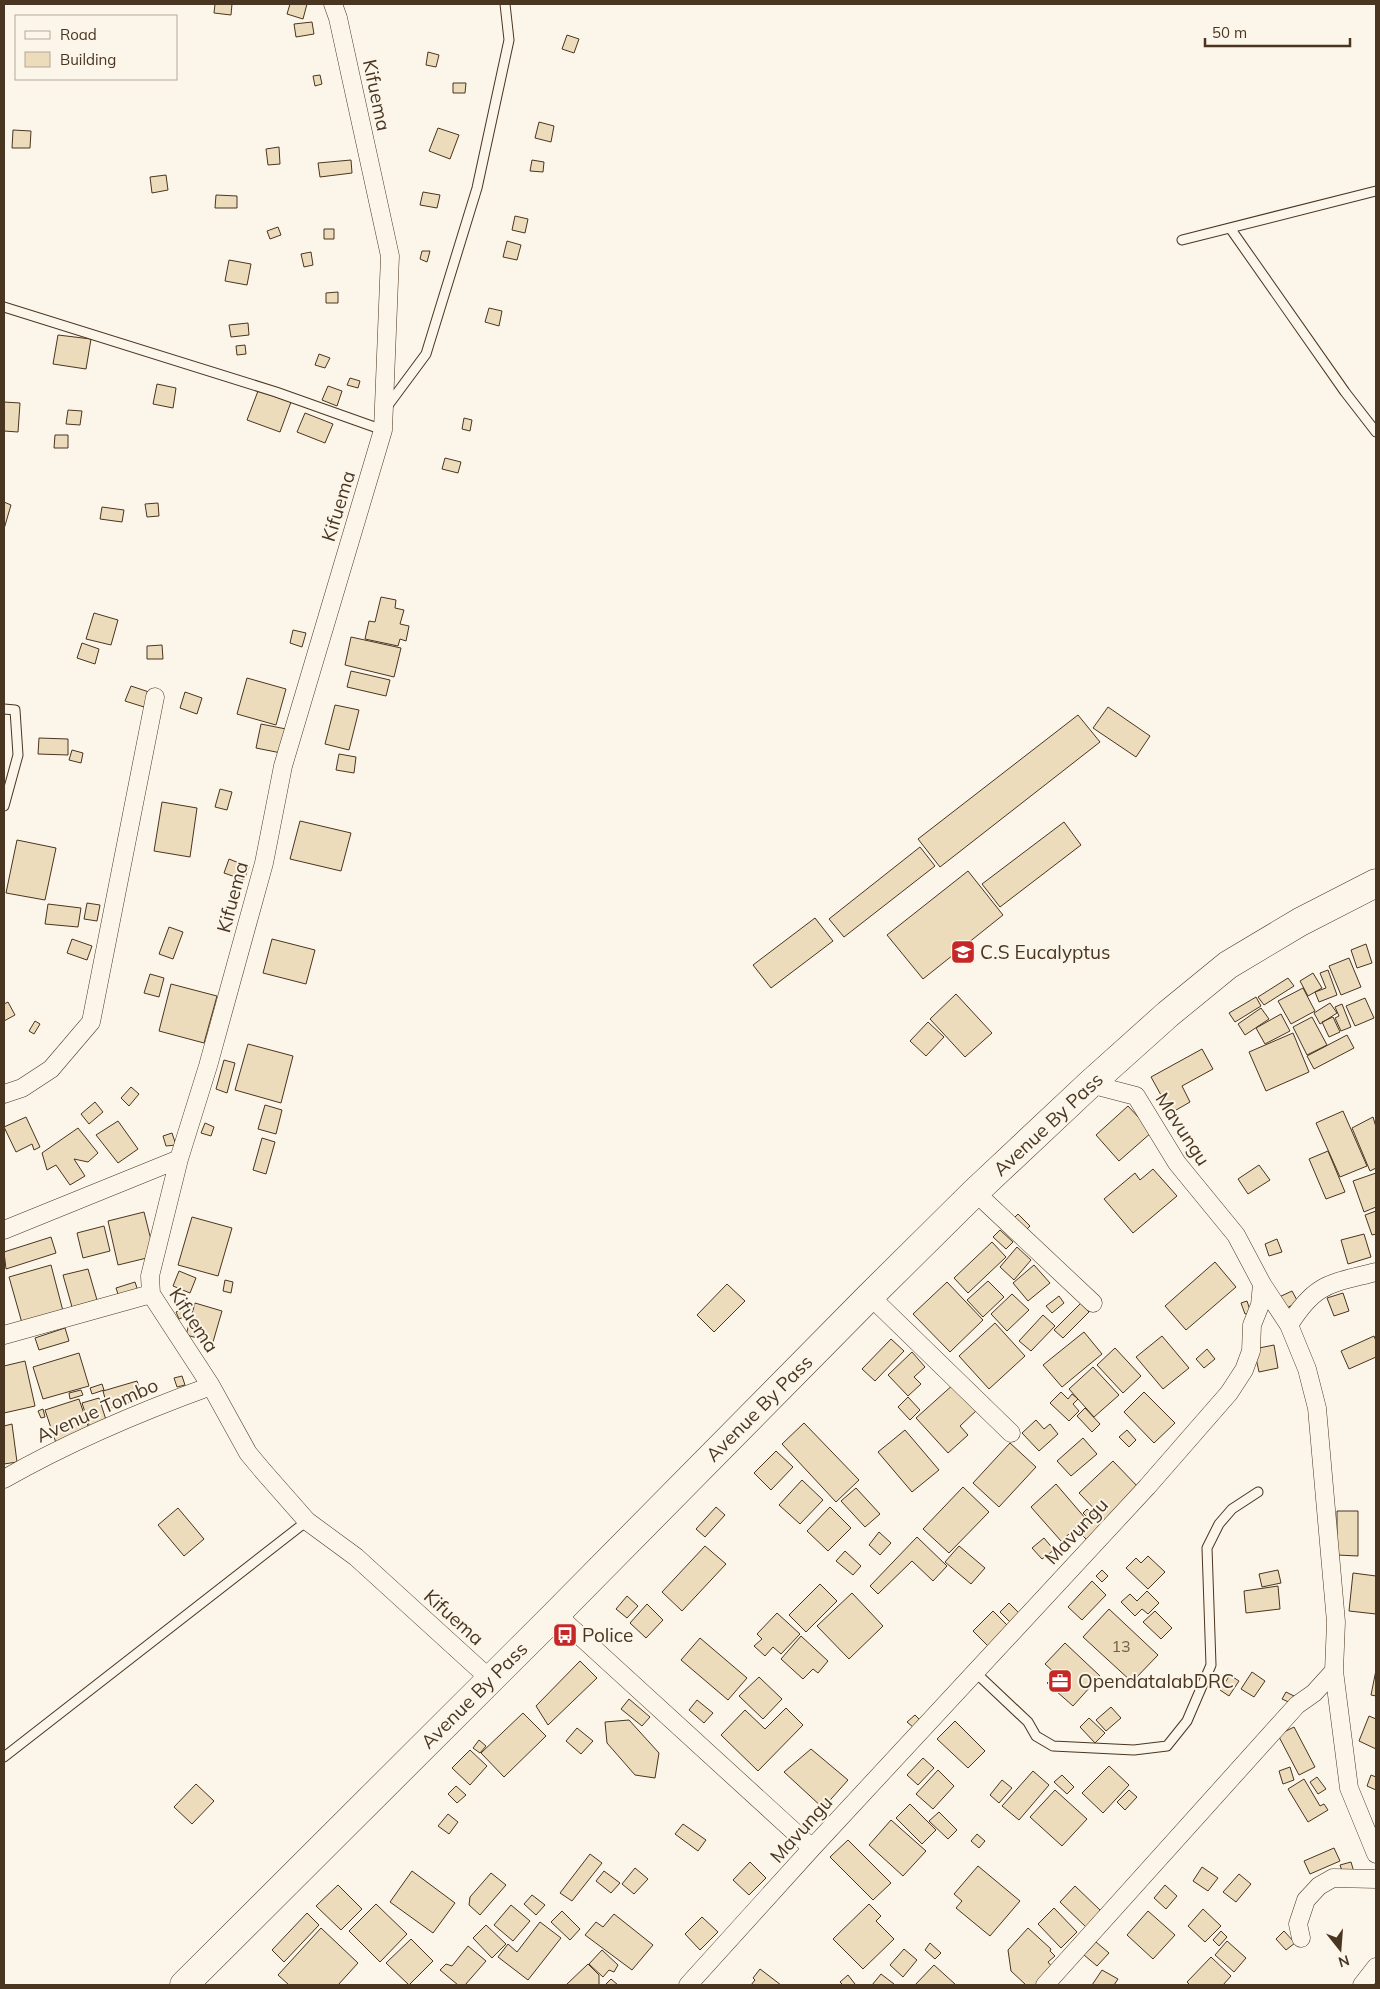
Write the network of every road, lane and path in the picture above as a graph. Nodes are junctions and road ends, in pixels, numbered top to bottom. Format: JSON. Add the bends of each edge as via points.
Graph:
{"nodes":[{"id":1,"x":333,"y":4,"type":"edge"},
{"id":2,"x":505,"y":4,"type":"edge"},
{"id":3,"x":1376,"y":191,"type":"edge"},
{"id":4,"x":1230,"y":228,"type":"junction"},
{"id":5,"x":1182,"y":240,"type":"dead end"},
{"id":6,"x":4,"y":307,"type":"edge"},
{"id":7,"x":384,"y":411,"type":"junction"},
{"id":8,"x":383,"y":430,"type":"junction"},
{"id":9,"x":1376,"y":432,"type":"edge"},
{"id":10,"x":155,"y":697,"type":"dead end"},
{"id":11,"x":4,"y":709,"type":"edge"},
{"id":12,"x":4,"y":806,"type":"edge"},
{"id":13,"x":1376,"y":883,"type":"edge"},
{"id":14,"x":1090,"y":1084,"type":"junction"},
{"id":15,"x":4,"y":1094,"type":"edge"},
{"id":16,"x":179,"y":1158,"type":"junction"},
{"id":17,"x":975,"y":1192,"type":"junction"},
{"id":18,"x":4,"y":1230,"type":"edge"},
{"id":19,"x":1376,"y":1272,"type":"edge"},
{"id":20,"x":1262,"y":1284,"type":"junction"},
{"id":21,"x":151,"y":1294,"type":"junction"},
{"id":22,"x":870,"y":1296,"type":"junction"},
{"id":23,"x":1093,"y":1303,"type":"dead end"},
{"id":24,"x":1289,"y":1325,"type":"junction"},
{"id":25,"x":4,"y":1335,"type":"edge"},
{"id":26,"x":211,"y":1386,"type":"junction"},
{"id":27,"x":1011,"y":1433,"type":"dead end"},
{"id":28,"x":4,"y":1478,"type":"edge"},
{"id":29,"x":1258,"y":1492,"type":"dead end"},
{"id":30,"x":307,"y":1521,"type":"junction"},
{"id":31,"x":556,"y":1614,"type":"junction"},
{"id":32,"x":1334,"y":1671,"type":"junction"},
{"id":33,"x":975,"y":1672,"type":"junction"},
{"id":34,"x":490,"y":1679,"type":"junction"},
{"id":35,"x":4,"y":1757,"type":"edge"},
{"id":36,"x":812,"y":1848,"type":"junction"},
{"id":37,"x":1376,"y":1854,"type":"edge"},
{"id":38,"x":1376,"y":1879,"type":"edge"},
{"id":39,"x":1300,"y":1938,"type":"dead end"},
{"id":40,"x":1376,"y":1967,"type":"edge"},
{"id":41,"x":184,"y":1985,"type":"edge"},
{"id":42,"x":688,"y":1985,"type":"edge"},
{"id":43,"x":1045,"y":1985,"type":"edge"},
{"id":44,"x":1362,"y":1985,"type":"edge"}],
"edges":[{"from":1,"to":7,"type":"street","name":"Kifuema","via":[[390,256]]},
{"from":2,"to":7,"type":"lane","via":[[509,40],[477,188],[426,354]]},
{"from":3,"to":4,"type":"lane"},
{"from":4,"to":5,"type":"lane"},
{"from":4,"to":9,"type":"lane"},
{"from":6,"to":8,"type":"lane","via":[[276,392]]},
{"from":7,"to":8,"type":"street","name":"Kifuema"},
{"from":8,"to":16,"type":"street","name":"Kifuema","via":[[284,766],[264,863]]},
{"from":10,"to":15,"type":"street","via":[[91,1022],[51,1069],[22,1088]]},
{"from":11,"to":12,"type":"lane","via":[[15,710],[18,755]]},
{"from":13,"to":14,"type":"highway","name":"Avenue By Pass","via":[[1300,922],[1228,965]]},
{"from":14,"to":17,"type":"highway","name":"Avenue By Pass"},
{"from":14,"to":20,"type":"street","name":"Mavungu","via":[[1136,1096],[1177,1164],[1236,1234]]},
{"from":16,"to":18,"type":"street"},
{"from":16,"to":21,"type":"street","name":"Kifuema","via":[[150,1276]]},
{"from":17,"to":22,"type":"highway","name":"Avenue By Pass"},
{"from":17,"to":23,"type":"street"},
{"from":19,"to":24,"type":"street","via":[[1324,1286],[1300,1307]]},
{"from":20,"to":24,"type":"street"},
{"from":20,"to":33,"type":"street","name":"Mavungu","via":[[1260,1305],[1252,1326],[1251,1350],[1244,1370],[1229,1393],[1147,1487]]},
{"from":21,"to":25,"type":"street"},
{"from":21,"to":26,"type":"street","name":"Kifuema"},
{"from":22,"to":27,"type":"street"},
{"from":22,"to":31,"type":"highway","name":"Avenue By Pass"},
{"from":24,"to":32,"type":"street","via":[[1307,1370],[1317,1408],[1336,1622]]},
{"from":26,"to":28,"type":"street","name":"Avenue Tombo","via":[[38,1459]]},
{"from":26,"to":30,"type":"street","name":"Kifuema","via":[[248,1453]]},
{"from":29,"to":33,"type":"lane","via":[[1232,1509],[1219,1524],[1207,1548],[1212,1665],[1187,1721],[1167,1746],[1134,1750],[1053,1746],[1036,1736],[1028,1722]]},
{"from":30,"to":34,"type":"street","name":"Kifuema","via":[[356,1557]]},
{"from":30,"to":35,"type":"lane"},
{"from":31,"to":34,"type":"highway","name":"Avenue By Pass"},
{"from":31,"to":36,"type":"street"},
{"from":32,"to":37,"type":"street","via":[[1349,1788]]},
{"from":32,"to":43,"type":"street","via":[[1314,1693],[1297,1705]]},
{"from":33,"to":36,"type":"street","name":"Mavungu"},
{"from":34,"to":41,"type":"highway","name":"Avenue By Pass"},
{"from":36,"to":42,"type":"street","name":"Mavungu"},
{"from":38,"to":39,"type":"street","via":[[1333,1878],[1319,1886],[1306,1900],[1298,1924]]},
{"from":40,"to":44,"type":"street"}]}
